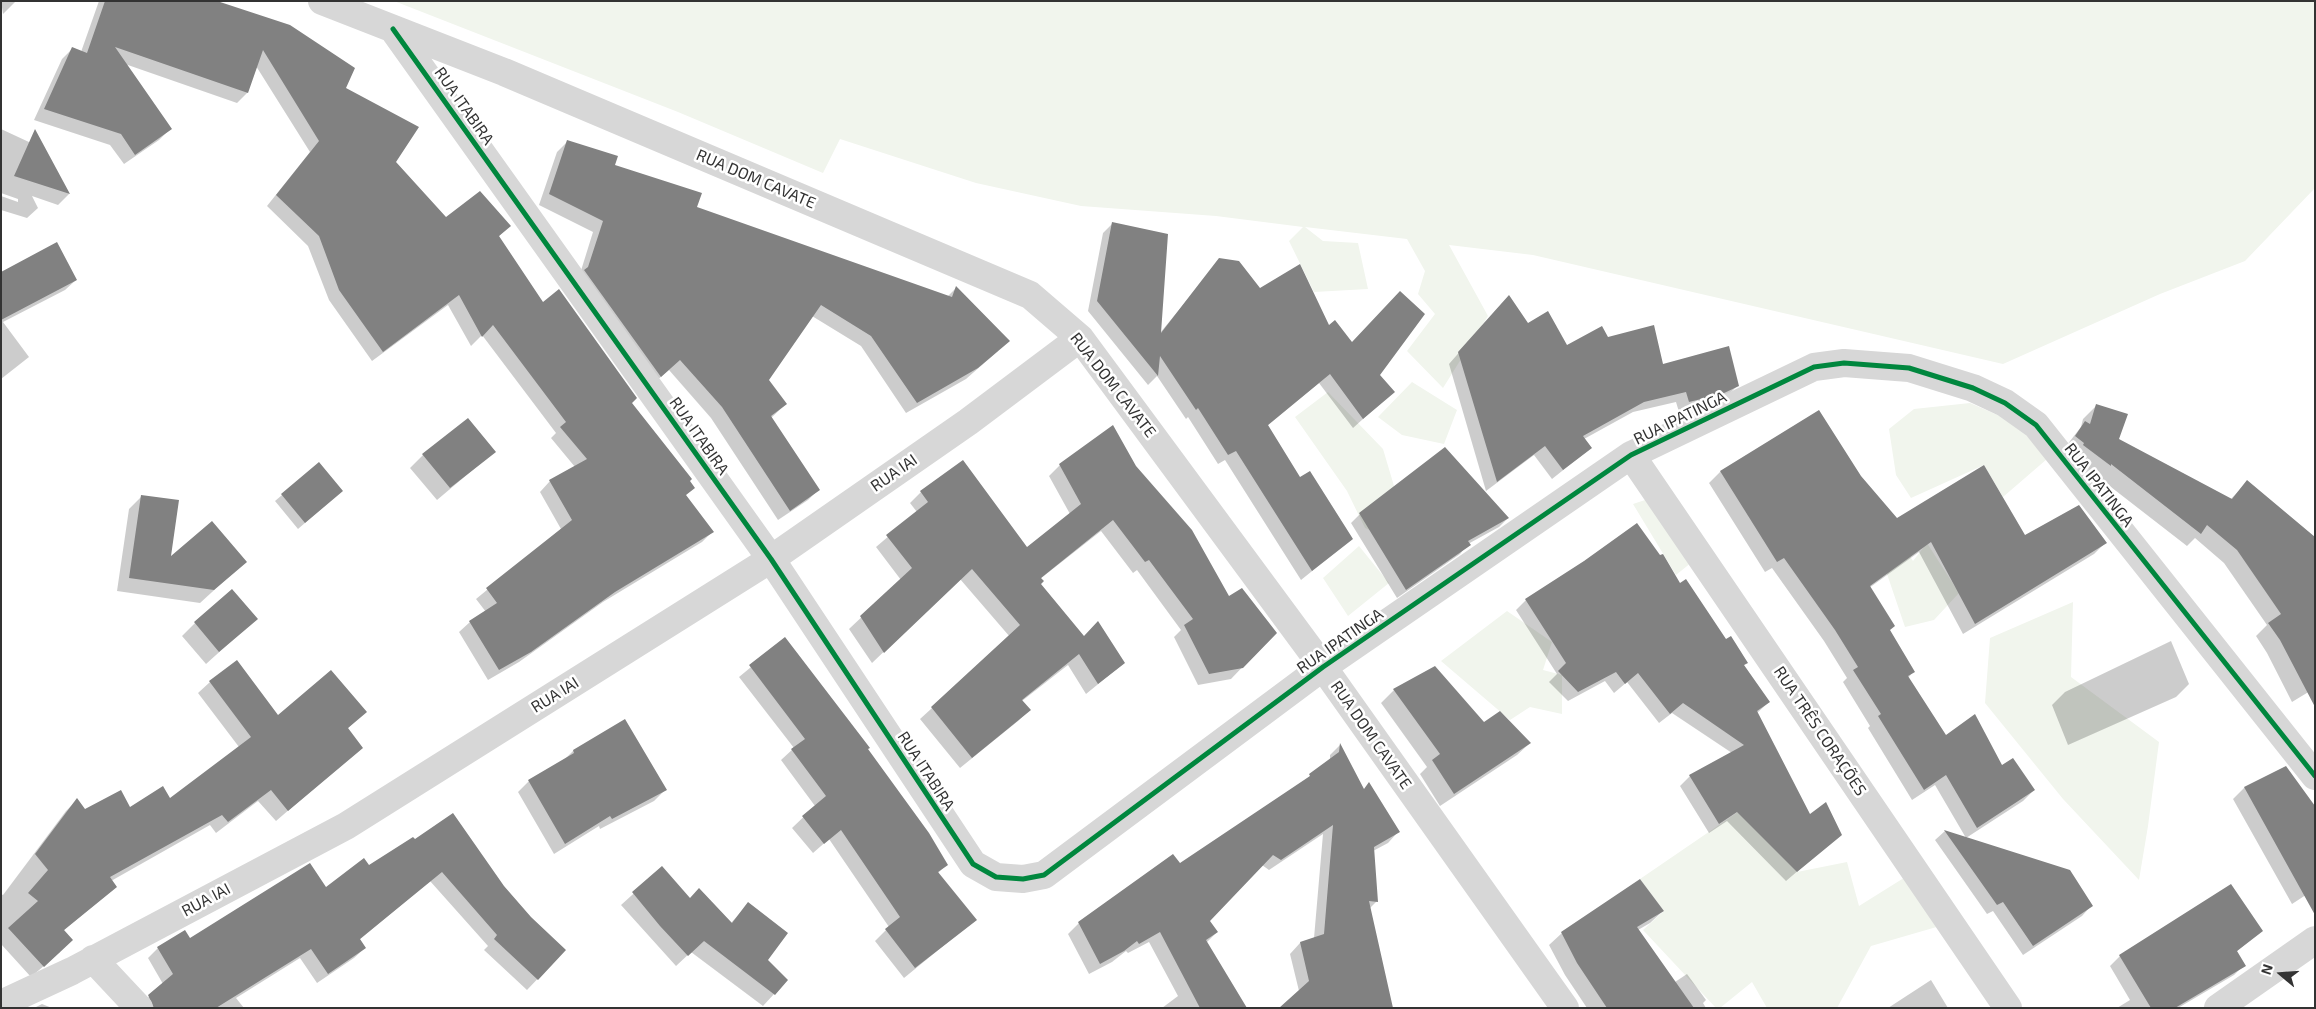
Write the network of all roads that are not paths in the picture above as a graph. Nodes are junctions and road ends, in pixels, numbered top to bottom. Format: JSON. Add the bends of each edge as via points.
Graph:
{"nodes":[{"id":1,"x":322,"y":1,"type":"edge"},
{"id":2,"x":393,"y":29,"type":"junction"},
{"id":3,"x":1080,"y":338,"type":"junction"},
{"id":4,"x":1631,"y":454,"type":"junction"},
{"id":5,"x":772,"y":560,"type":"junction"},
{"id":6,"x":1322,"y":667,"type":"junction"},
{"id":7,"x":2315,"y":776,"type":"edge"},
{"id":8,"x":973,"y":864,"type":"joint"},
{"id":9,"x":2315,"y":940,"type":"edge"},
{"id":10,"x":93,"y":959,"type":"junction"},
{"id":11,"x":1,"y":1004,"type":"edge"},
{"id":12,"x":139,"y":1008,"type":"edge"},
{"id":13,"x":1564,"y":1008,"type":"edge"},
{"id":14,"x":2008,"y":1008,"type":"edge"},
{"id":15,"x":2218,"y":1008,"type":"edge"}],
"edges":[{"from":1,"to":2,"type":"street","name":"RUA DOM CAVATE"},
{"from":2,"to":3,"type":"street","name":"RUA DOM CAVATE","via":[[514,76],[1030,295]]},
{"from":2,"to":5,"type":"street","name":"RUA ITABIRA"},
{"from":3,"to":5,"type":"street","name":"RUA IAI","via":[[968,422]]},
{"from":3,"to":6,"type":"street","name":"RUA DOM CAVATE"},
{"from":4,"to":6,"type":"street","name":"RUA IPATINGA"},
{"from":4,"to":7,"type":"street","name":"RUA IPATINGA","via":[[1814,367],[1844,363],[1908,368],[1973,388],[2004,403],[2036,425]]},
{"from":4,"to":14,"type":"street","name":"RUA TRÊS CORAÇÕES"},
{"from":5,"to":8,"type":"street","name":"RUA ITABIRA"},
{"from":5,"to":10,"type":"street","name":"RUA IAI","via":[[346,826]]},
{"from":6,"to":8,"type":"street","name":"RUA IPATINGA","via":[[1044,875],[1023,879],[996,877]]},
{"from":6,"to":13,"type":"street","name":"RUA DOM CAVATE"},
{"from":9,"to":15,"type":"street"},
{"from":10,"to":11,"type":"street","name":"RUA IAI"},
{"from":10,"to":12,"type":"street"}]}
